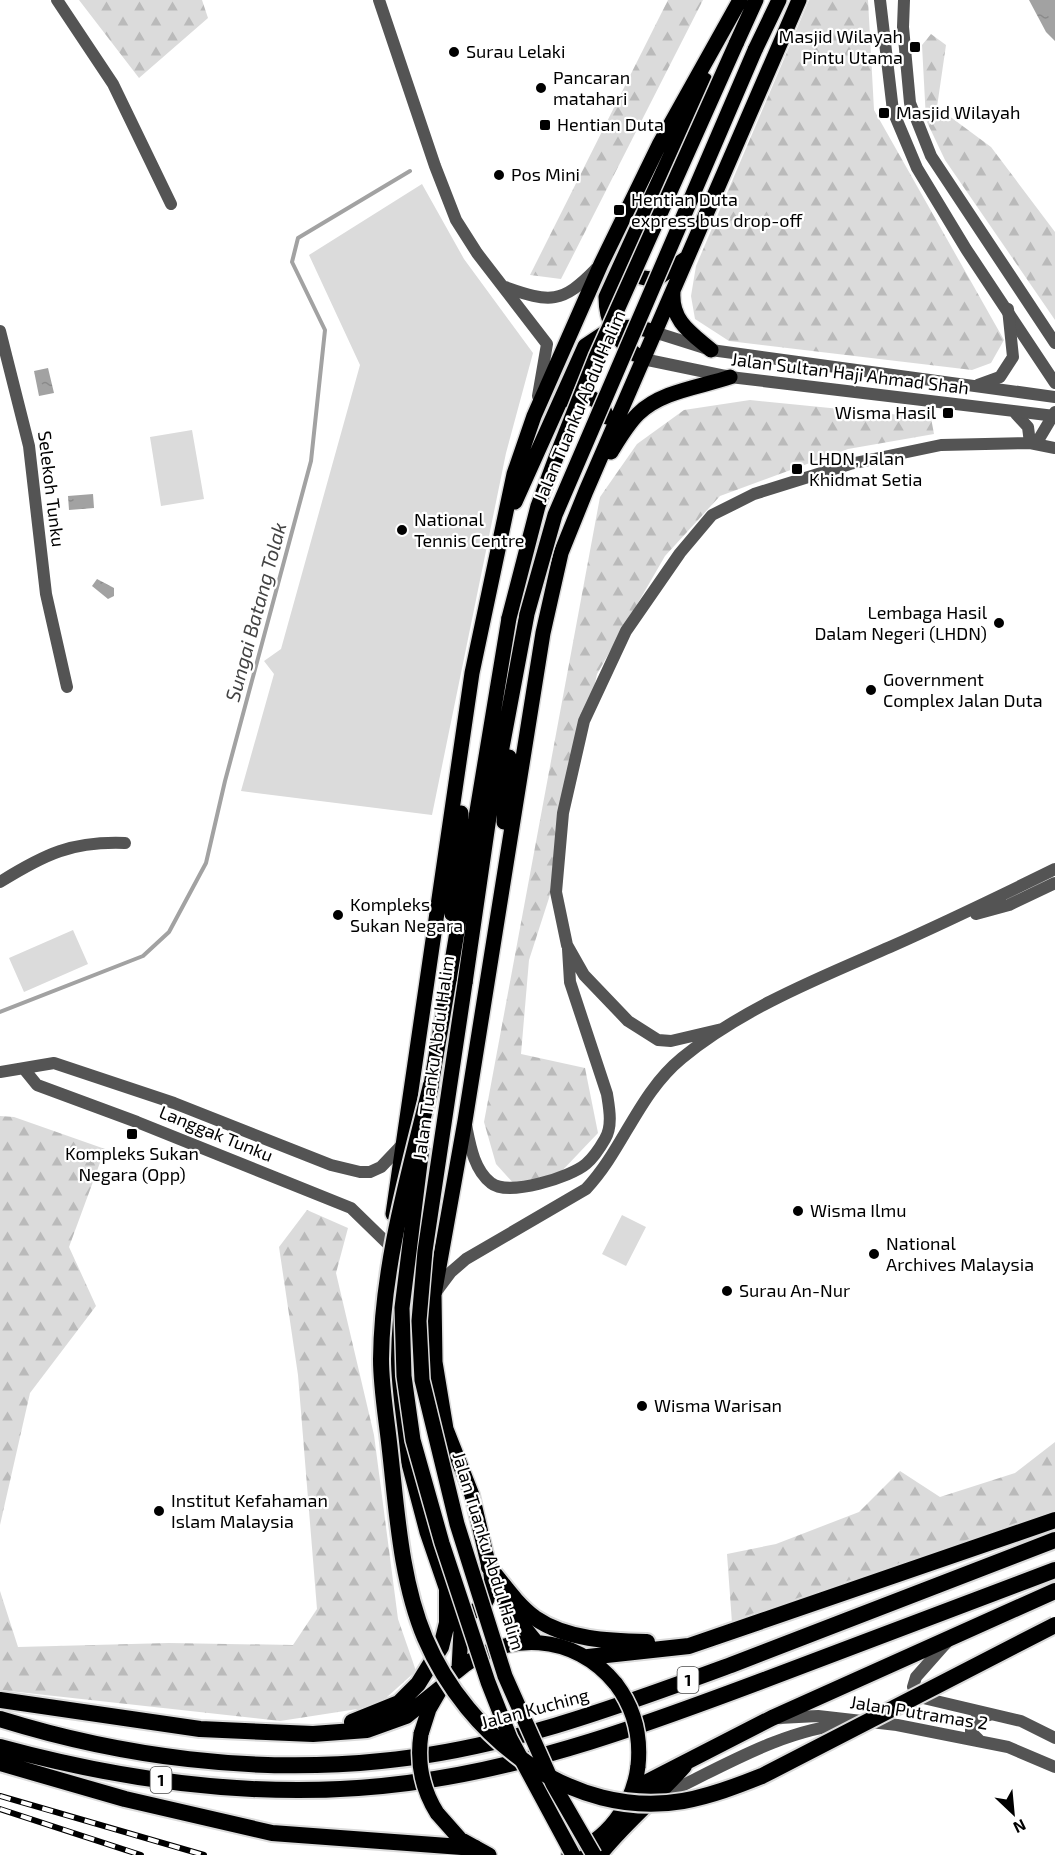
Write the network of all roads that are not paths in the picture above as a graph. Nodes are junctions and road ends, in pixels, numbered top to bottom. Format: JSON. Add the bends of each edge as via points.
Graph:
{"nodes":[{"id":1,"x":57,"y":0,"type":"edge"},
{"id":2,"x":379,"y":0,"type":"edge"},
{"id":3,"x":741,"y":0,"type":"edge"},
{"id":4,"x":756,"y":0,"type":"edge"},
{"id":5,"x":779,"y":0,"type":"edge"},
{"id":6,"x":799,"y":0,"type":"edge"},
{"id":7,"x":880,"y":0,"type":"edge"},
{"id":8,"x":904,"y":0,"type":"edge"},
{"id":9,"x":171,"y":204,"type":"dead end"},
{"id":10,"x":629,"y":242,"type":"junction"},
{"id":11,"x":687,"y":257,"type":"junction"},
{"id":12,"x":601,"y":264,"type":"junction"},
{"id":13,"x":504,"y":286,"type":"junction"},
{"id":14,"x":672,"y":292,"type":"junction"},
{"id":15,"x":1008,"y":309,"type":"junction"},
{"id":16,"x":612,"y":328,"type":"junction"},
{"id":17,"x":0,"y":331,"type":"edge"},
{"id":18,"x":654,"y":332,"type":"junction"},
{"id":19,"x":1055,"y":343,"type":"edge"},
{"id":20,"x":711,"y":350,"type":"junction"},
{"id":21,"x":643,"y":359,"type":"junction"},
{"id":22,"x":730,"y":377,"type":"junction"},
{"id":23,"x":1055,"y":383,"type":"edge"},
{"id":24,"x":977,"y":385,"type":"junction"},
{"id":25,"x":1055,"y":397,"type":"edge"},
{"id":26,"x":1016,"y":414,"type":"junction"},
{"id":27,"x":1054,"y":415,"type":"edge"},
{"id":28,"x":534,"y":416,"type":"junction"},
{"id":29,"x":550,"y":423,"type":"junction"},
{"id":30,"x":606,"y":444,"type":"junction"},
{"id":31,"x":1033,"y":444,"type":"junction"},
{"id":32,"x":1055,"y":448,"type":"edge"},
{"id":33,"x":586,"y":491,"type":"junction"},
{"id":34,"x":501,"y":532,"type":"junction"},
{"id":35,"x":518,"y":661,"type":"junction"},
{"id":36,"x":472,"y":672,"type":"junction"},
{"id":37,"x":68,"y":687,"type":"dead end"},
{"id":38,"x":125,"y":843,"type":"dead end"},
{"id":39,"x":1055,"y":870,"type":"edge"},
{"id":40,"x":0,"y":882,"type":"edge"},
{"id":41,"x":1055,"y":883,"type":"edge"},
{"id":42,"x":943,"y":924,"type":"junction"},
{"id":43,"x":567,"y":945,"type":"junction"},
{"id":44,"x":493,"y":950,"type":"junction"},
{"id":45,"x":450,"y":972,"type":"junction"},
{"id":46,"x":722,"y":1029,"type":"junction"},
{"id":47,"x":24,"y":1069,"type":"junction"},
{"id":48,"x":0,"y":1072,"type":"edge"},
{"id":49,"x":431,"y":1084,"type":"junction"},
{"id":50,"x":465,"y":1121,"type":"junction"},
{"id":51,"x":401,"y":1146,"type":"junction"},
{"id":52,"x":389,"y":1245,"type":"junction"},
{"id":53,"x":434,"y":1295,"type":"junction"},
{"id":54,"x":1055,"y":1520,"type":"edge"},
{"id":55,"x":1055,"y":1540,"type":"edge"},
{"id":56,"x":489,"y":1567,"type":"junction"},
{"id":57,"x":1055,"y":1570,"type":"edge"},
{"id":58,"x":447,"y":1586,"type":"junction"},
{"id":59,"x":1055,"y":1591,"type":"edge"},
{"id":60,"x":1055,"y":1625,"type":"edge"},
{"id":61,"x":948,"y":1641,"type":"junction"},
{"id":62,"x":536,"y":1642,"type":"junction"},
{"id":63,"x":690,"y":1646,"type":"junction"},
{"id":64,"x":588,"y":1657,"type":"junction"},
{"id":65,"x":459,"y":1669,"type":"junction"},
{"id":66,"x":442,"y":1687,"type":"junction"},
{"id":67,"x":0,"y":1700,"type":"edge"},
{"id":68,"x":990,"y":1715,"type":"junction"},
{"id":69,"x":772,"y":1718,"type":"junction"},
{"id":70,"x":0,"y":1719,"type":"edge"},
{"id":71,"x":869,"y":1723,"type":"junction"},
{"id":72,"x":314,"y":1734,"type":"junction"},
{"id":73,"x":1055,"y":1738,"type":"edge"},
{"id":74,"x":984,"y":1742,"type":"junction"},
{"id":75,"x":0,"y":1747,"type":"edge"},
{"id":76,"x":690,"y":1759,"type":"junction"},
{"id":77,"x":0,"y":1763,"type":"edge"},
{"id":78,"x":1055,"y":1767,"type":"edge"},
{"id":79,"x":651,"y":1801,"type":"junction"},
{"id":80,"x":627,"y":1802,"type":"junction"},
{"id":81,"x":603,"y":1834,"type":"junction"},
{"id":82,"x":404,"y":1844,"type":"junction"},
{"id":83,"x":482,"y":1852,"type":"edge"},
{"id":84,"x":437,"y":1855,"type":"edge"},
{"id":85,"x":571,"y":1855,"type":"edge"},
{"id":86,"x":597,"y":1855,"type":"edge"}],
"edges":[{"from":1,"to":9,"type":"street","via":[[113,84]]},
{"from":2,"to":13,"type":"street","via":[[456,220]]},
{"from":3,"to":10,"type":"main road"},
{"from":3,"to":12,"type":"main road","name":"Jalan Tuanku Abdul Halim","via":[[659,145]]},
{"from":4,"to":45,"type":"main road","name":"Jalan Tuanku Abdul Halim","bridge":true,"via":[[596,357],[538,507],[509,618]]},
{"from":5,"to":35,"type":"main road","name":"Jalan Tuanku Abdul Halim","bridge":true,"via":[[559,505],[527,614]]},
{"from":6,"to":11,"type":"main road","name":"Jalan Tuanku Abdul Halim"},
{"from":7,"to":15,"type":"street","via":[[893,111],[938,205]]},
{"from":8,"to":19,"type":"street","via":[[910,103],[931,156]]},
{"from":10,"to":11,"type":"main road","via":[[632,270],[645,279],[657,279]]},
{"from":10,"to":16,"type":"main road","via":[[606,297]]},
{"from":11,"to":14,"type":"main road","name":"Jalan Tuanku Abdul Halim"},
{"from":12,"to":13,"type":"street","via":[[578,286],[556,297],[537,298]]},
{"from":12,"to":28,"type":"main road","name":"Jalan Tuanku Abdul Halim"},
{"from":13,"to":28,"type":"street","via":[[547,344]]},
{"from":14,"to":18,"type":"main road","name":"Jalan Tuanku Abdul Halim"},
{"from":14,"to":20,"type":"main road","via":[[678,321]]},
{"from":15,"to":23,"type":"street"},
{"from":15,"to":24,"type":"street","via":[[1013,357],[1000,377]]},
{"from":16,"to":18,"type":"main road","via":[[635,327]]},
{"from":16,"to":21,"type":"main road","via":[[623,345]]},
{"from":16,"to":29,"type":"main road","via":[[585,346]]},
{"from":17,"to":37,"type":"street","name":"Selekoh Tunku","via":[[29,446],[46,594]]},
{"from":18,"to":20,"type":"street","name":"Jalan Sultan Haji Ahmad Shah"},
{"from":18,"to":21,"type":"main road","name":"Jalan Tuanku Abdul Halim"},
{"from":20,"to":24,"type":"street","name":"Jalan Sultan Haji Ahmad Shah"},
{"from":21,"to":22,"type":"street","name":"Jalan Sultan Haji Ahmad Shah"},
{"from":21,"to":30,"type":"main road","name":"Jalan Tuanku Abdul Halim"},
{"from":22,"to":26,"type":"street","name":"Jalan Sultan Haji Ahmad Shah"},
{"from":22,"to":33,"type":"main road","via":[[678,393],[639,412]]},
{"from":24,"to":25,"type":"street","name":"Jalan Sultan Haji Ahmad Shah"},
{"from":26,"to":27,"type":"street","name":"Jalan Sultan Haji Ahmad Shah"},
{"from":26,"to":31,"type":"street","via":[[1028,427]]},
{"from":27,"to":31,"type":"street"},
{"from":28,"to":34,"type":"main road","name":"Jalan Tuanku Abdul Halim","via":[[514,474]]},
{"from":29,"to":30,"type":"main road","via":[[576,398],[595,398],[607,416]]},
{"from":29,"to":34,"type":"main road"},
{"from":30,"to":33,"type":"main road","name":"Jalan Tuanku Abdul Halim"},
{"from":31,"to":32,"type":"street"},
{"from":31,"to":43,"type":"street","via":[[941,445],[859,462],[754,494],[712,515],[680,553],[626,631],[584,721],[563,813],[556,892]]},
{"from":33,"to":44,"type":"main road","name":"Jalan Tuanku Abdul Halim","via":[[561,553],[543,633]]},
{"from":34,"to":36,"type":"main road","name":"Jalan Tuanku Abdul Halim"},
{"from":35,"to":44,"type":"main road"},
{"from":35,"to":86,"type":"main road","name":"Jalan Tuanku Abdul Halim","bridge":true,"via":[[489,817],[425,1251],[419,1321],[422,1380],[457,1524],[505,1676],[553,1784]]},
{"from":36,"to":45,"type":"main road","via":[[473,704],[452,898]]},
{"from":36,"to":51,"type":"main road","name":"Jalan Tuanku Abdul Halim"},
{"from":38,"to":40,"type":"street","via":[[93,842],[63,849]]},
{"from":39,"to":42,"type":"street"},
{"from":41,"to":42,"type":"street","via":[[1009,905]]},
{"from":42,"to":46,"type":"street","via":[[787,992]]},
{"from":43,"to":46,"type":"street","via":[[584,975],[628,1021],[658,1040],[671,1041]]},
{"from":43,"to":50,"type":"street","via":[[570,982],[608,1094],[607,1137],[586,1165],[539,1184],[511,1189],[491,1184],[476,1163]]},
{"from":44,"to":50,"type":"main road","name":"Jalan Tuanku Abdul Halim"},
{"from":45,"to":49,"type":"main road","name":"Jalan Tuanku Abdul Halim","bridge":true},
{"from":46,"to":53,"type":"street","via":[[663,1076],[586,1189],[466,1259]]},
{"from":47,"to":48,"type":"street","name":"Langgak Tunku"},
{"from":47,"to":51,"type":"street","name":"Langgak Tunku","via":[[54,1063],[174,1103],[331,1165],[360,1172],[381,1167]]},
{"from":47,"to":52,"type":"street","name":"Langgak Tunku","via":[[37,1085],[351,1208]]},
{"from":49,"to":60,"type":"highway","bridge":true,"via":[[387,1281],[381,1360],[396,1505],[410,1590],[443,1676],[486,1730],[517,1757],[560,1783],[614,1800],[682,1801],[725,1791],[762,1776]]},
{"from":49,"to":85,"type":"main road","name":"Jalan Tuanku Abdul Halim","bridge":true,"via":[[402,1308],[404,1376],[413,1440],[488,1682],[510,1738]]},
{"from":50,"to":53,"type":"main road","name":"Jalan Tuanku Abdul Halim"},
{"from":51,"to":52,"type":"main road","name":"Jalan Tuanku Abdul Halim"},
{"from":52,"to":58,"type":"main road","name":"Jalan Tuanku Abdul Halim","via":[[396,1385],[407,1456],[427,1532]]},
{"from":53,"to":56,"type":"main road","name":"Jalan Tuanku Abdul Halim","via":[[435,1362],[446,1429],[472,1495]]},
{"from":54,"to":63,"type":"highway"},
{"from":55,"to":70,"type":"highway","name":"Jalan Kuching","number":"1","via":[[574,1721],[519,1737],[382,1761],[307,1765],[215,1763],[42,1732]]},
{"from":56,"to":58,"type":"main road","via":[[493,1588],[481,1609],[462,1610]]},
{"from":56,"to":62,"type":"main road","name":"Jalan Tuanku Abdul Halim","via":[[507,1606]]},
{"from":56,"to":63,"type":"highway","via":[[515,1600],[536,1618],[565,1632],[599,1640]]},
{"from":57,"to":75,"type":"highway","number":"1","via":[[685,1710],[576,1747],[418,1782],[325,1789],[213,1787],[120,1776]]},
{"from":58,"to":65,"type":"main road","name":"Jalan Tuanku Abdul Halim","via":[[461,1631]]},
{"from":58,"to":72,"type":"highway","via":[[447,1623],[441,1647],[418,1684],[399,1703]]},
{"from":59,"to":61,"type":"highway"},
{"from":61,"to":68,"type":"street","name":"Jalan Putramas 2","via":[[916,1677],[914,1693]]},
{"from":61,"to":69,"type":"highway"},
{"from":62,"to":64,"type":"main road"},
{"from":62,"to":65,"type":"main road","via":[[500,1647]]},
{"from":63,"to":64,"type":"highway"},
{"from":64,"to":80,"type":"main road","bridge":true,"via":[[616,1684],[635,1723],[638,1766]]},
{"from":65,"to":66,"type":"main road"},
{"from":66,"to":72,"type":"highway","via":[[406,1716],[367,1730]]},
{"from":66,"to":83,"type":"main road","bridge":true,"via":[[421,1734],[422,1778],[437,1813],[457,1836]]},
{"from":67,"to":72,"type":"highway","via":[[200,1729]]},
{"from":68,"to":73,"type":"street","name":"Jalan Putramas 2","via":[[1021,1721]]},
{"from":68,"to":74,"type":"street","via":[[978,1717],[971,1725],[973,1736]]},
{"from":69,"to":71,"type":"street","name":"Jalan Putramas 2","via":[[818,1716]]},
{"from":69,"to":76,"type":"highway"},
{"from":71,"to":74,"type":"street","name":"Jalan Putramas 2"},
{"from":71,"to":79,"type":"street","via":[[842,1725],[774,1743]]},
{"from":74,"to":78,"type":"street","name":"Jalan Putramas 2","via":[[1032,1755]]},
{"from":76,"to":79,"type":"highway"},
{"from":76,"to":80,"type":"highway","via":[[647,1782]]},
{"from":77,"to":82,"type":"highway","via":[[125,1799],[272,1833]]},
{"from":79,"to":86,"type":"highway"},
{"from":80,"to":81,"type":"main road"},
{"from":81,"to":85,"type":"main road"},
{"from":81,"to":86,"type":"main road"},
{"from":82,"to":83,"type":"highway"},
{"from":82,"to":84,"type":"highway"}]}
